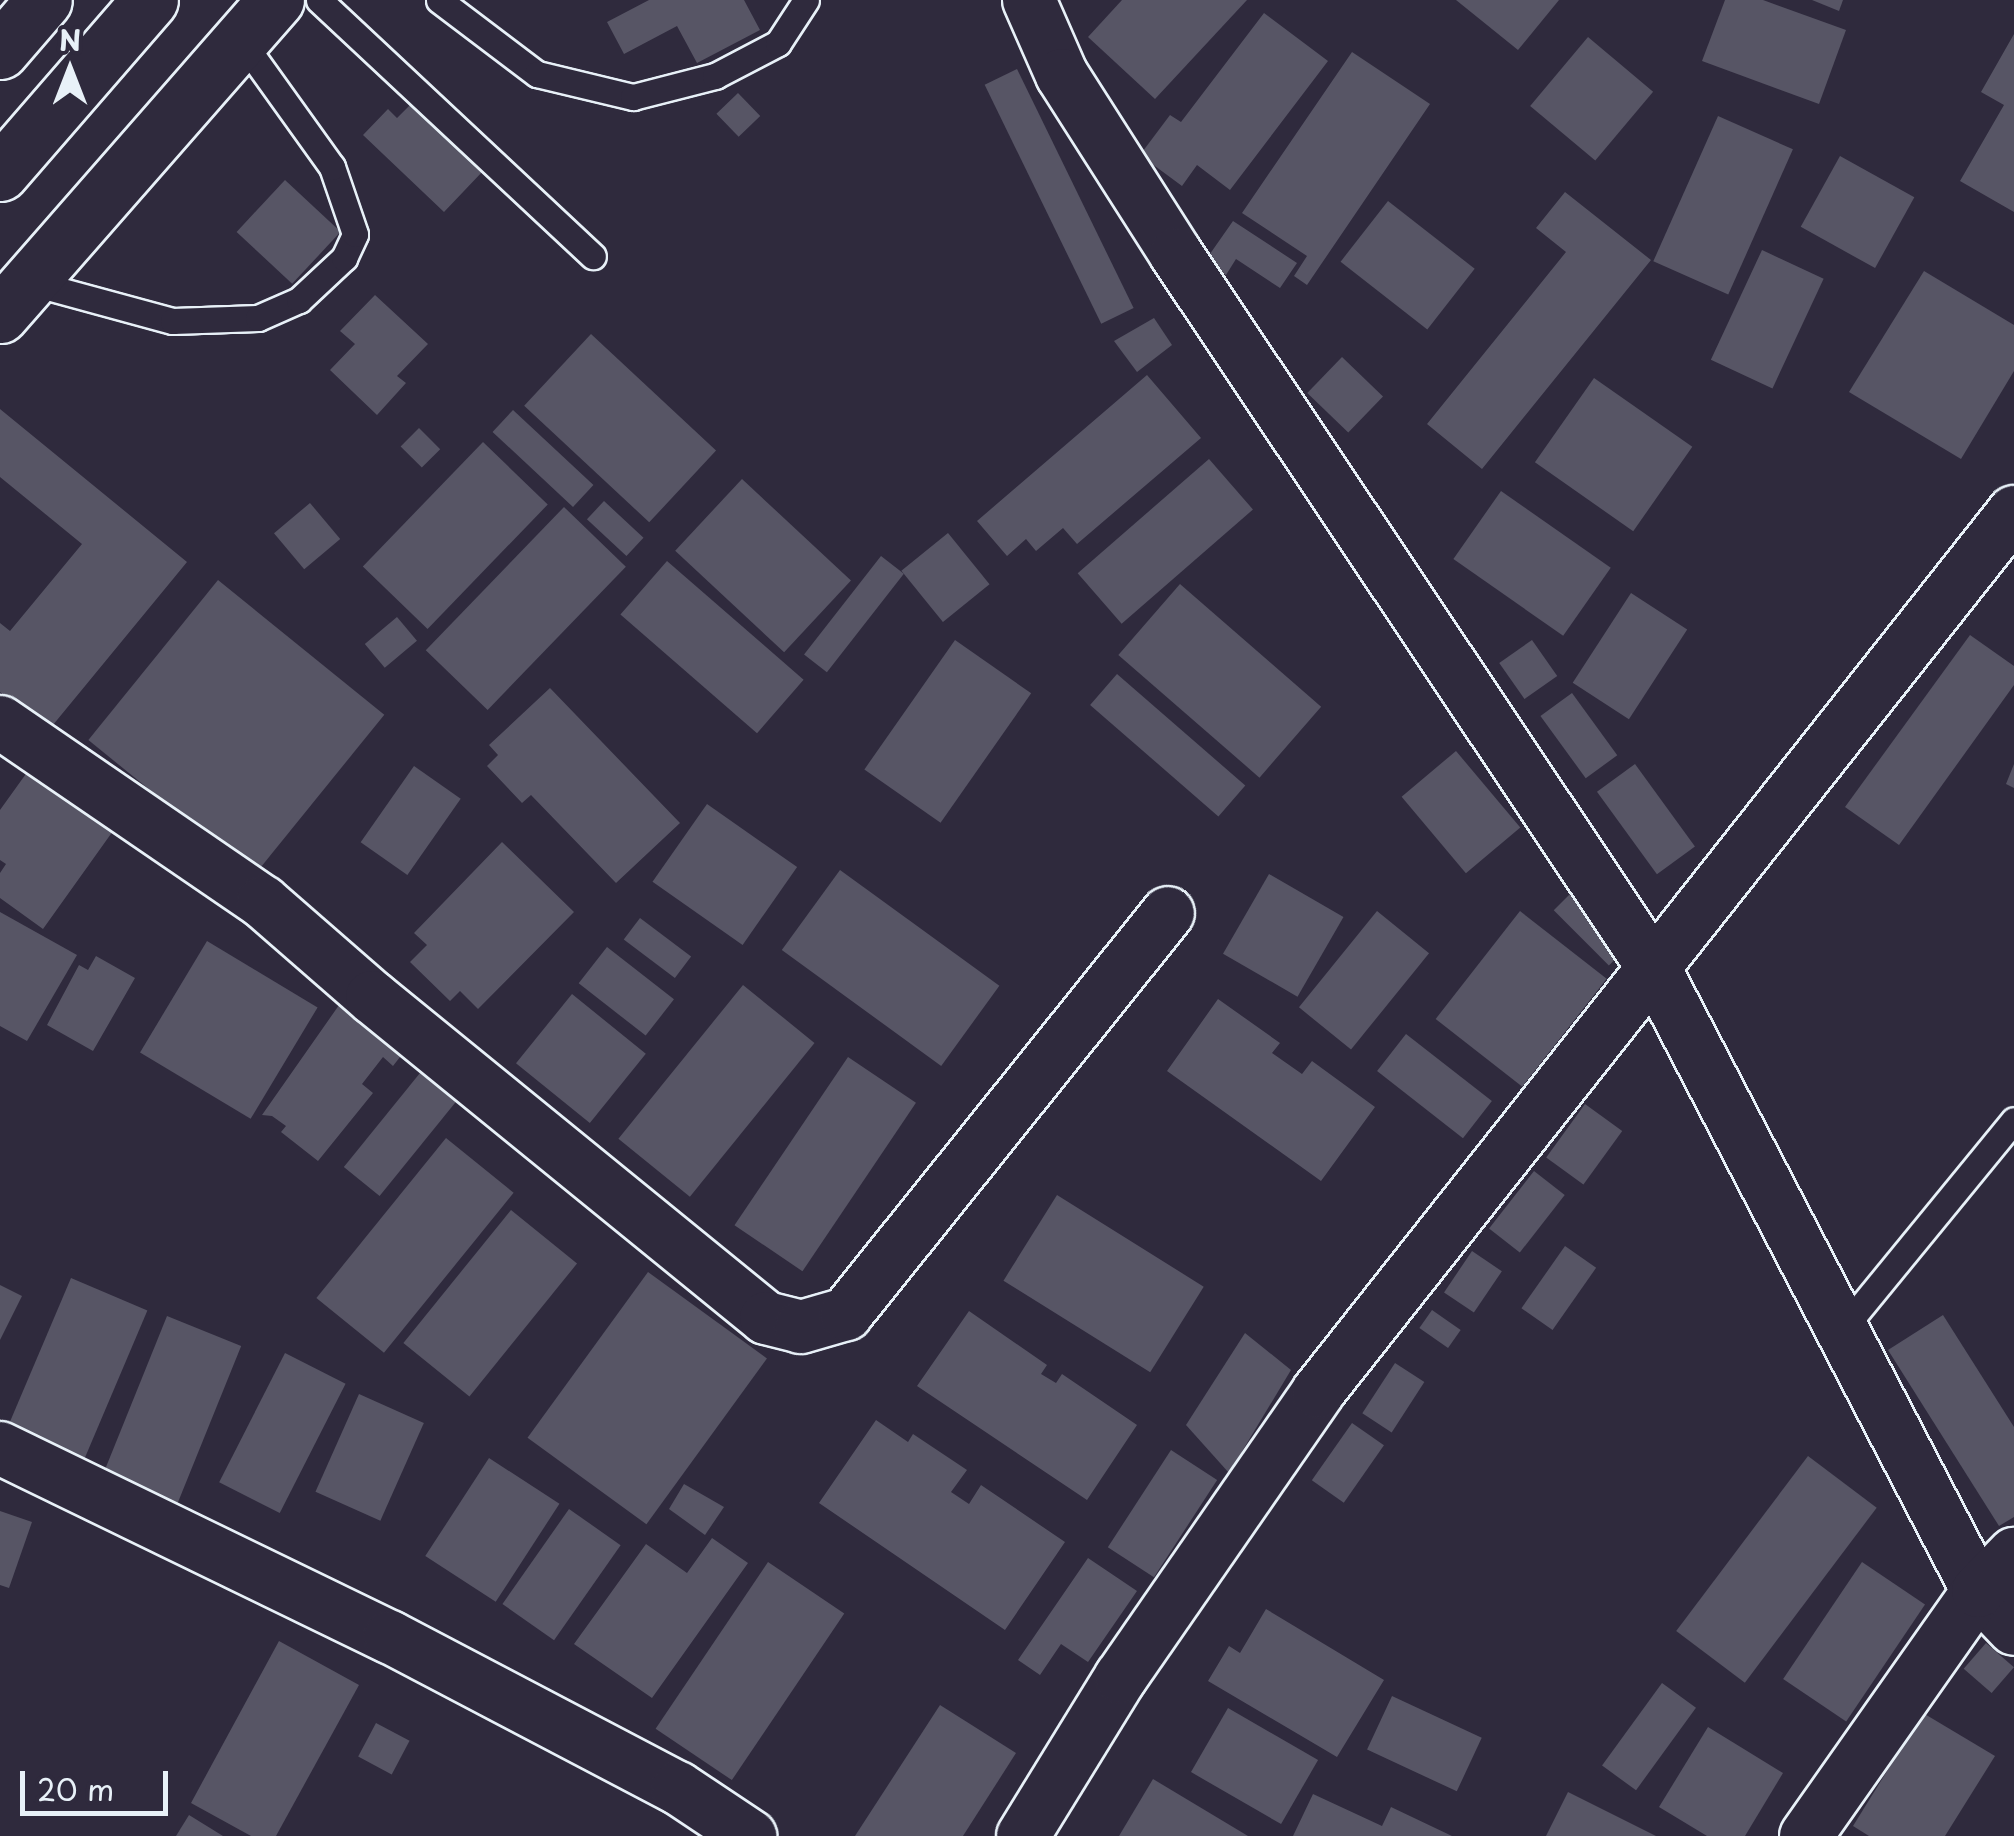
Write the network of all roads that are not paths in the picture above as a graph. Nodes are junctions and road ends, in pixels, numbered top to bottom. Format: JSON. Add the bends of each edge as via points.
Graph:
{"nodes":[{"id":1,"x":44,"y":0,"type":"edge"},
{"id":2,"x":150,"y":0,"type":"edge"},
{"id":3,"x":319,"y":0,"type":"edge"},
{"id":4,"x":440,"y":0,"type":"edge"},
{"id":5,"x":806,"y":0,"type":"edge"},
{"id":6,"x":1029,"y":0,"type":"edge"},
{"id":7,"x":259,"y":20,"type":"edge"},
{"id":8,"x":0,"y":50,"type":"edge"},
{"id":9,"x":0,"y":173,"type":"edge"},
{"id":10,"x":593,"y":256,"type":"dead end"},
{"id":11,"x":14,"y":299,"type":"edge"},
{"id":12,"x":2014,"y":512,"type":"edge"},
{"id":13,"x":0,"y":722,"type":"edge"},
{"id":14,"x":1168,"y":913,"type":"dead end"},
{"id":15,"x":1655,"y":970,"type":"junction"},
{"id":16,"x":2014,"y":1120,"type":"edge"},
{"id":17,"x":1842,"y":1330,"type":"junction"},
{"id":18,"x":0,"y":1448,"type":"edge"},
{"id":19,"x":2014,"y":1554,"type":"edge"},
{"id":20,"x":1978,"y":1591,"type":"junction"},
{"id":21,"x":2014,"y":1629,"type":"edge"},
{"id":22,"x":750,"y":1836,"type":"edge"},
{"id":23,"x":1023,"y":1836,"type":"edge"},
{"id":24,"x":1806,"y":1836,"type":"edge"}],
"edges":[{"from":1,"to":8,"type":"highway"},
{"from":2,"to":9,"type":"highway"},
{"from":3,"to":10,"type":"lane"},
{"from":4,"to":5,"type":"lane","via":[[537,74],[633,97],[715,76],[778,42]]},
{"from":6,"to":15,"type":"street","via":[[1062,74],[1176,254]]},
{"from":7,"to":11,"type":"highway"},
{"from":7,"to":11,"type":"lane","via":[[332,166],[355,234],[344,258],[298,300],[258,318],[173,321]]},
{"from":12,"to":15,"type":"street"},
{"from":13,"to":14,"type":"street","via":[[264,902],[766,1318],[801,1327],[846,1314]]},
{"from":15,"to":17,"type":"street"},
{"from":15,"to":23,"type":"street","via":[[1318,1392],[1121,1678]]},
{"from":16,"to":17,"type":"lane"},
{"from":17,"to":20,"type":"street"},
{"from":18,"to":22,"type":"street","via":[[390,1637],[678,1788]]},
{"from":19,"to":20,"type":"street"},
{"from":20,"to":21,"type":"street"},
{"from":20,"to":24,"type":"street"}]}
